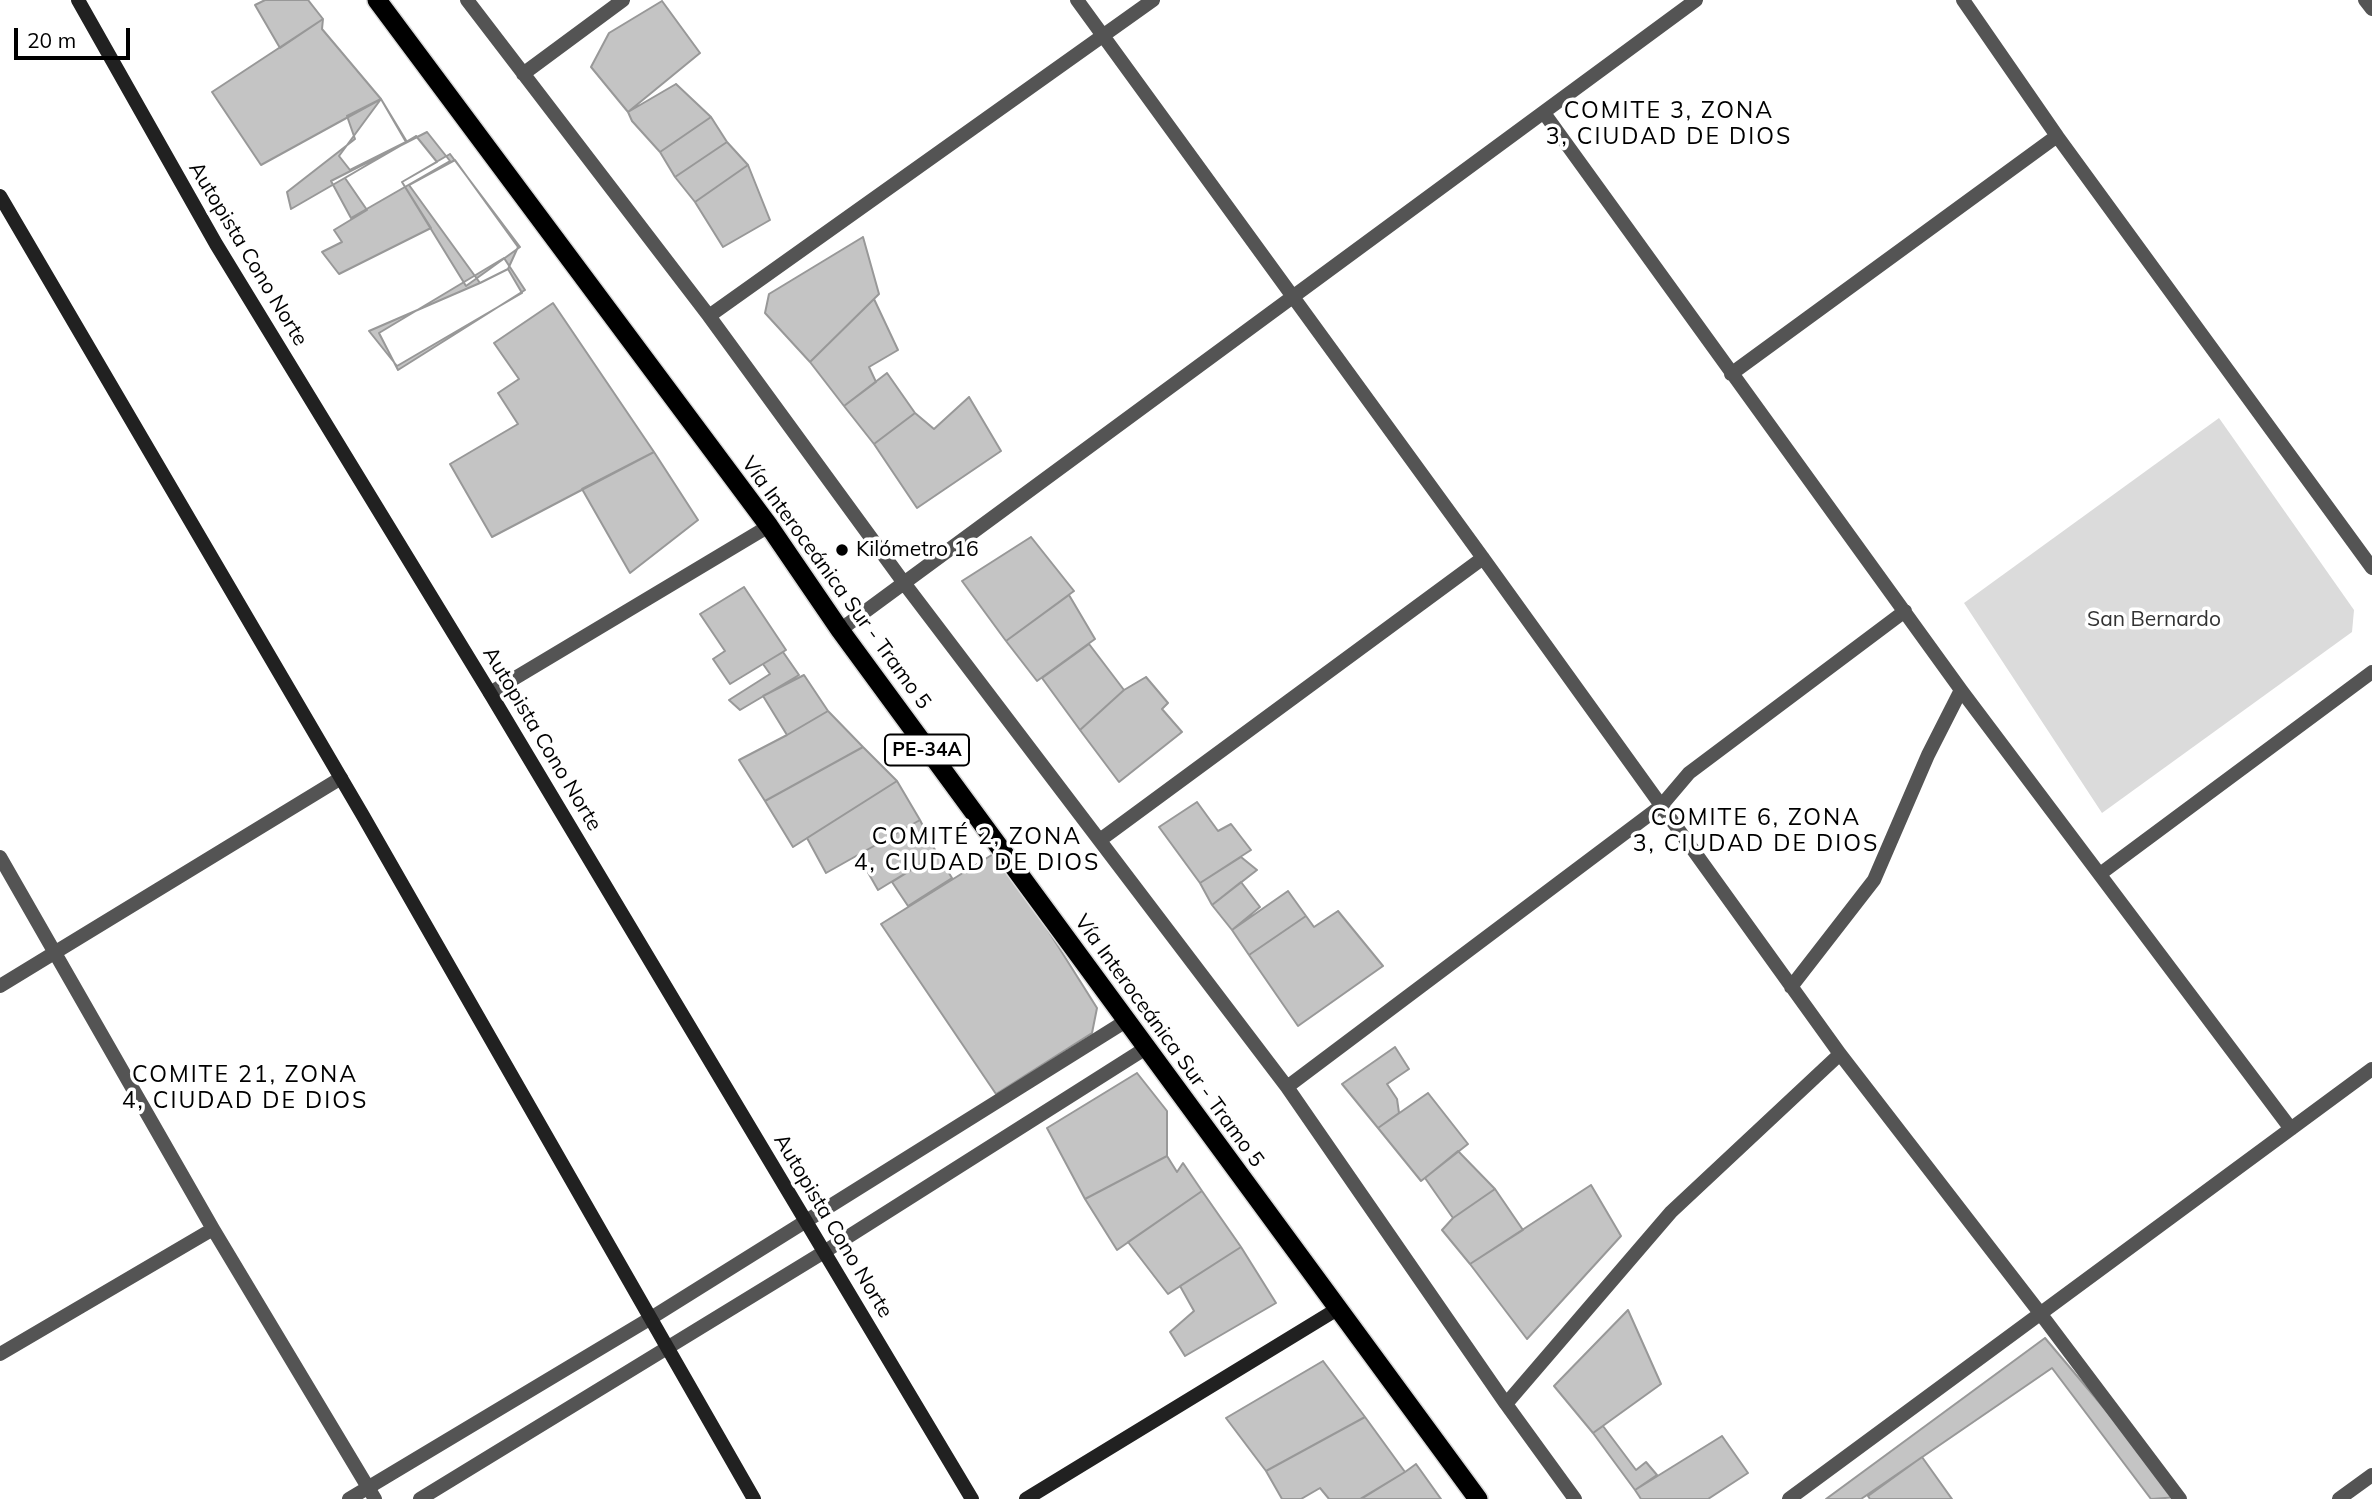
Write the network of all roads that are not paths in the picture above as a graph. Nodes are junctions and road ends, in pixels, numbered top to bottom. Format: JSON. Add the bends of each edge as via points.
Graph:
{"nodes":[{"id":1,"x":78,"y":0,"type":"edge"},
{"id":2,"x":377,"y":0,"type":"edge"},
{"id":3,"x":467,"y":0,"type":"edge"},
{"id":4,"x":622,"y":0,"type":"edge"},
{"id":5,"x":1077,"y":0,"type":"edge"},
{"id":6,"x":1153,"y":0,"type":"edge"},
{"id":7,"x":1696,"y":0,"type":"edge"},
{"id":8,"x":1963,"y":0,"type":"edge"},
{"id":9,"x":2365,"y":0,"type":"edge"},
{"id":10,"x":2372,"y":9,"type":"edge"},
{"id":11,"x":1105,"y":37,"type":"junction"},
{"id":12,"x":523,"y":74,"type":"junction"},
{"id":13,"x":1544,"y":113,"type":"junction"},
{"id":14,"x":2057,"y":136,"type":"junction"},
{"id":15,"x":0,"y":196,"type":"edge"},
{"id":16,"x":1291,"y":296,"type":"junction"},
{"id":17,"x":709,"y":316,"type":"junction"},
{"id":18,"x":1731,"y":374,"type":"junction"},
{"id":19,"x":769,"y":526,"type":"junction"},
{"id":20,"x":1483,"y":558,"type":"junction"},
{"id":21,"x":2372,"y":568,"type":"edge"},
{"id":22,"x":904,"y":583,"type":"junction"},
{"id":23,"x":1905,"y":611,"type":"junction"},
{"id":24,"x":840,"y":630,"type":"junction"},
{"id":25,"x":2372,"y":672,"type":"edge"},
{"id":26,"x":1962,"y":690,"type":"junction"},
{"id":27,"x":490,"y":693,"type":"junction"},
{"id":28,"x":341,"y":778,"type":"junction"},
{"id":29,"x":1661,"y":806,"type":"junction"},
{"id":30,"x":1100,"y":841,"type":"junction"},
{"id":31,"x":0,"y":857,"type":"edge"},
{"id":32,"x":2100,"y":874,"type":"junction"},
{"id":33,"x":55,"y":953,"type":"junction"},
{"id":34,"x":0,"y":986,"type":"edge"},
{"id":35,"x":1791,"y":987,"type":"junction"},
{"id":36,"x":1126,"y":1021,"type":"junction"},
{"id":37,"x":1146,"y":1048,"type":"junction"},
{"id":38,"x":1840,"y":1054,"type":"junction"},
{"id":39,"x":2372,"y":1069,"type":"edge"},
{"id":40,"x":1287,"y":1087,"type":"junction"},
{"id":41,"x":2291,"y":1129,"type":"junction"},
{"id":42,"x":806,"y":1222,"type":"junction"},
{"id":43,"x":213,"y":1229,"type":"junction"},
{"id":44,"x":824,"y":1252,"type":"junction"},
{"id":45,"x":1339,"y":1308,"type":"junction"},
{"id":46,"x":2040,"y":1313,"type":"junction"},
{"id":47,"x":651,"y":1318,"type":"junction"},
{"id":48,"x":668,"y":1348,"type":"junction"},
{"id":49,"x":0,"y":1353,"type":"edge"},
{"id":50,"x":1506,"y":1404,"type":"junction"},
{"id":51,"x":2372,"y":1475,"type":"edge"},
{"id":52,"x":372,"y":1493,"type":"edge"},
{"id":53,"x":349,"y":1499,"type":"edge"},
{"id":54,"x":420,"y":1499,"type":"edge"},
{"id":55,"x":754,"y":1499,"type":"edge"},
{"id":56,"x":972,"y":1499,"type":"edge"},
{"id":57,"x":1026,"y":1499,"type":"edge"},
{"id":58,"x":1478,"y":1499,"type":"edge"},
{"id":59,"x":1575,"y":1499,"type":"edge"},
{"id":60,"x":1789,"y":1499,"type":"edge"},
{"id":61,"x":2180,"y":1499,"type":"edge"},
{"id":62,"x":2339,"y":1499,"type":"edge"}],
"edges":[{"from":1,"to":27,"type":"main road","name":"Autopista Cono Norte","via":[[216,244]]},
{"from":2,"to":19,"type":"highway","name":"Vía Interoceánica Sur - Tramo 5","number":"PE-34A"},
{"from":3,"to":12,"type":"street"},
{"from":4,"to":12,"type":"street"},
{"from":5,"to":11,"type":"street"},
{"from":6,"to":11,"type":"street"},
{"from":7,"to":13,"type":"street"},
{"from":8,"to":14,"type":"street"},
{"from":9,"to":10,"type":"street"},
{"from":11,"to":16,"type":"street"},
{"from":11,"to":17,"type":"street"},
{"from":12,"to":17,"type":"street"},
{"from":13,"to":16,"type":"street"},
{"from":13,"to":18,"type":"street"},
{"from":14,"to":18,"type":"street"},
{"from":14,"to":21,"type":"street"},
{"from":15,"to":28,"type":"main road"},
{"from":16,"to":20,"type":"street"},
{"from":16,"to":22,"type":"street"},
{"from":17,"to":22,"type":"street"},
{"from":18,"to":23,"type":"street"},
{"from":19,"to":24,"type":"highway","name":"Vía Interoceánica Sur - Tramo 5","number":"PE-34A"},
{"from":19,"to":27,"type":"street"},
{"from":20,"to":29,"type":"street"},
{"from":20,"to":30,"type":"street"},
{"from":22,"to":24,"type":"street"},
{"from":22,"to":30,"type":"street"},
{"from":23,"to":26,"type":"street"},
{"from":23,"to":29,"type":"street","via":[[1689,773]]},
{"from":24,"to":36,"type":"highway","name":"Vía Interoceánica Sur - Tramo 5","number":"PE-34A"},
{"from":25,"to":32,"type":"street"},
{"from":26,"to":32,"type":"street"},
{"from":26,"to":35,"type":"street","via":[[1928,755],[1874,880]]},
{"from":27,"to":42,"type":"main road","name":"Autopista Cono Norte"},
{"from":28,"to":33,"type":"street"},
{"from":28,"to":47,"type":"main road"},
{"from":29,"to":35,"type":"street"},
{"from":29,"to":40,"type":"street"},
{"from":30,"to":40,"type":"street"},
{"from":31,"to":33,"type":"street"},
{"from":32,"to":41,"type":"street"},
{"from":33,"to":34,"type":"street"},
{"from":33,"to":43,"type":"street"},
{"from":35,"to":38,"type":"street"},
{"from":36,"to":37,"type":"highway","name":"Vía Interoceánica Sur - Tramo 5","number":"PE-34A"},
{"from":36,"to":42,"type":"street"},
{"from":37,"to":44,"type":"street"},
{"from":37,"to":45,"type":"highway","name":"Vía Interoceánica Sur - Tramo 5","number":"PE-34A"},
{"from":38,"to":46,"type":"street"},
{"from":38,"to":50,"type":"street","via":[[1671,1212]]},
{"from":39,"to":41,"type":"street"},
{"from":40,"to":50,"type":"street"},
{"from":41,"to":46,"type":"street"},
{"from":42,"to":44,"type":"main road","name":"Autopista Cono Norte"},
{"from":42,"to":47,"type":"street"},
{"from":43,"to":49,"type":"street"},
{"from":43,"to":52,"type":"street"},
{"from":44,"to":48,"type":"street"},
{"from":44,"to":56,"type":"main road","name":"Autopista Cono Norte"},
{"from":45,"to":57,"type":"main road"},
{"from":45,"to":58,"type":"highway","name":"Vía Interoceánica Sur - Tramo 5","number":"PE-34A"},
{"from":46,"to":60,"type":"street"},
{"from":46,"to":61,"type":"street"},
{"from":47,"to":48,"type":"main road"},
{"from":47,"to":52,"type":"street"},
{"from":48,"to":54,"type":"street"},
{"from":48,"to":55,"type":"main road"},
{"from":50,"to":59,"type":"street"},
{"from":51,"to":62,"type":"street"},
{"from":52,"to":53,"type":"street"}]}
